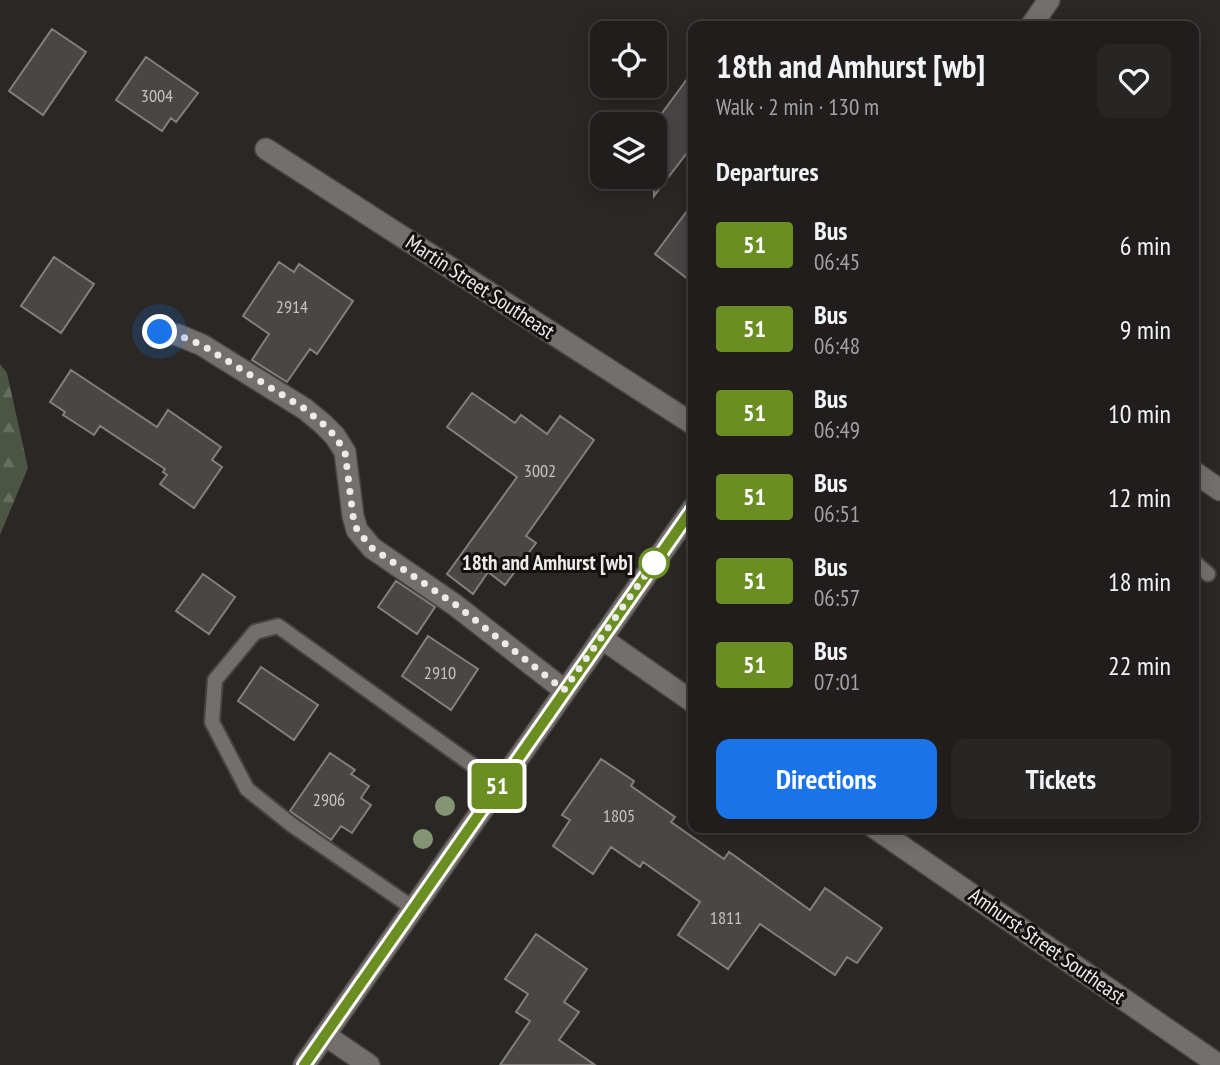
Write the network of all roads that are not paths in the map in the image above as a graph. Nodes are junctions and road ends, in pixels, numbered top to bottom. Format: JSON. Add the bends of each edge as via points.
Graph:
{"nodes":[{"id":1,"x":1049,"y":0,"type":"edge"},
{"id":2,"x":1034,"y":21,"type":"edge"},
{"id":3,"x":266,"y":149,"type":"dead end"},
{"id":4,"x":160,"y":332,"type":"dead end"},
{"id":5,"x":688,"y":421,"type":"edge"},
{"id":6,"x":1199,"y":475,"type":"edge"},
{"id":7,"x":1220,"y":490,"type":"edge"},
{"id":8,"x":688,"y":515,"type":"edge"},
{"id":9,"x":1199,"y":566,"type":"edge"},
{"id":10,"x":1208,"y":574,"type":"dead end"},
{"id":11,"x":601,"y":638,"type":"junction"},
{"id":12,"x":564,"y":690,"type":"junction"},
{"id":13,"x":688,"y":699,"type":"edge"},
{"id":14,"x":499,"y":784,"type":"junction"},
{"id":15,"x":882,"y":833,"type":"edge"},
{"id":16,"x":413,"y":908,"type":"junction"},
{"id":17,"x":325,"y":1035,"type":"junction"},
{"id":18,"x":304,"y":1065,"type":"edge"},
{"id":19,"x":369,"y":1065,"type":"edge"},
{"id":20,"x":1219,"y":1065,"type":"edge"}],
"edges":[{"from":1,"to":2,"type":"street"},
{"from":3,"to":5,"type":"street","name":"Martin Street Southeast"},
{"from":4,"to":12,"type":"street","via":[[202,345],[323,424],[345,452],[353,516],[357,530],[372,548],[456,605]]},
{"from":6,"to":7,"type":"street"},
{"from":8,"to":11,"type":"street"},
{"from":9,"to":10,"type":"lane"},
{"from":11,"to":12,"type":"street"},
{"from":11,"to":13,"type":"street"},
{"from":12,"to":14,"type":"street"},
{"from":14,"to":16,"type":"street"},
{"from":14,"to":16,"type":"lane","via":[[278,626],[255,632],[215,680],[212,722],[247,789]]},
{"from":15,"to":20,"type":"street","name":"Amhurst Street Southeast"},
{"from":16,"to":17,"type":"street"},
{"from":17,"to":18,"type":"street"},
{"from":17,"to":19,"type":"street"}]}
